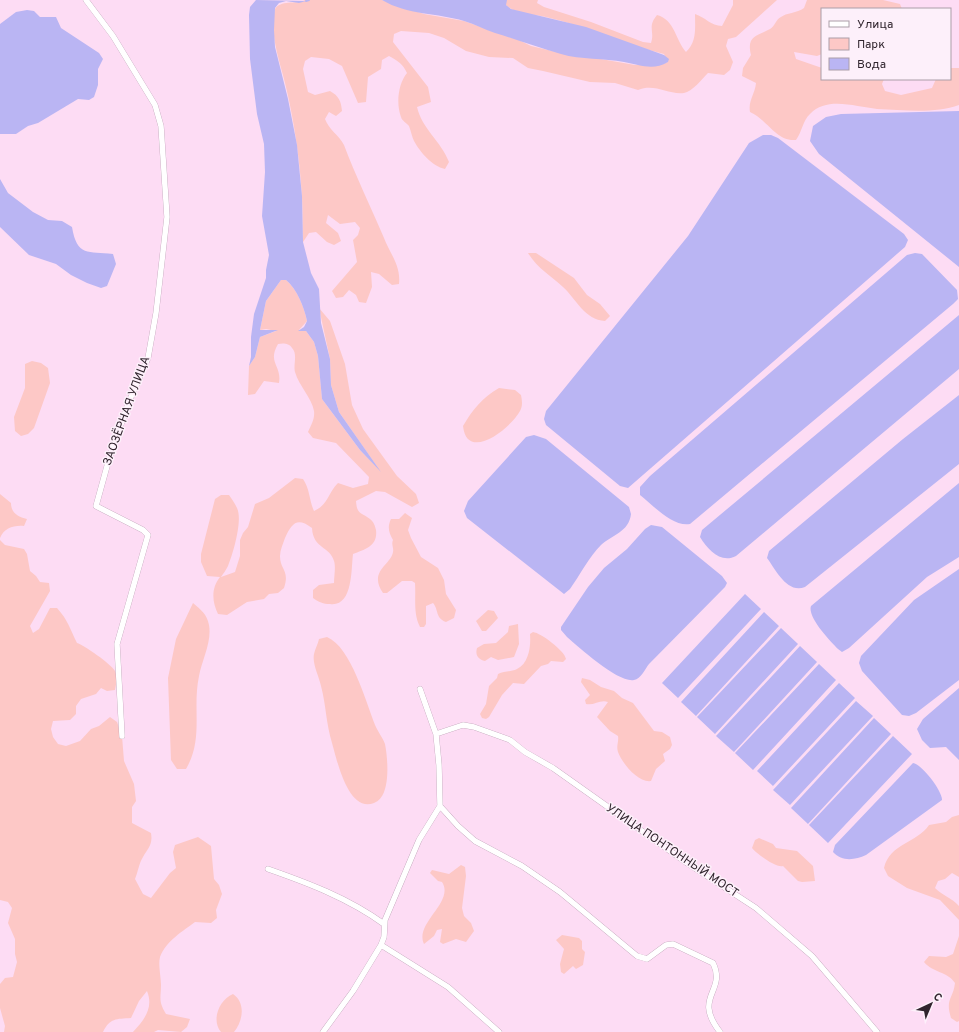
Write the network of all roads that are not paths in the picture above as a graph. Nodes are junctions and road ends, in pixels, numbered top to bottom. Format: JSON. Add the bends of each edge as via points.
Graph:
{"nodes":[{"id":1,"x":86,"y":0,"type":"edge"},
{"id":2,"x":420,"y":689,"type":"dead end"},
{"id":3,"x":436,"y":734,"type":"junction"},
{"id":4,"x":122,"y":736,"type":"dead end"},
{"id":5,"x":440,"y":806,"type":"junction"},
{"id":6,"x":268,"y":869,"type":"dead end"},
{"id":7,"x":384,"y":924,"type":"junction"},
{"id":8,"x":381,"y":945,"type":"junction"},
{"id":9,"x":323,"y":1032,"type":"edge"},
{"id":10,"x":499,"y":1032,"type":"edge"},
{"id":11,"x":720,"y":1032,"type":"edge"},
{"id":12,"x":877,"y":1032,"type":"edge"}],
"edges":[{"from":1,"to":4,"type":"street","name":"ЗАОЗЁРНАЯ УЛИЦА","via":[[113,36],[156,105],[161,126],[167,217],[148,358],[111,452],[96,506],[148,535],[117,644]]},
{"from":2,"to":3,"type":"street"},
{"from":3,"to":5,"type":"street"},
{"from":3,"to":12,"type":"street","name":"УЛИЦА ПОНТОННЫЙ МОСТ","via":[[463,725],[474,727],[510,740],[552,768],[756,908],[812,956]]},
{"from":5,"to":7,"type":"street","via":[[419,840]]},
{"from":5,"to":11,"type":"street","via":[[475,841],[522,866],[560,892],[637,956],[647,959],[666,945],[673,944],[713,963],[717,977],[709,1000],[709,1010],[710,1018]]},
{"from":6,"to":7,"type":"street","via":[[313,885],[369,913]]},
{"from":7,"to":8,"type":"street"},
{"from":8,"to":9,"type":"street","via":[[353,991]]},
{"from":8,"to":10,"type":"street","via":[[448,987]]}]}
